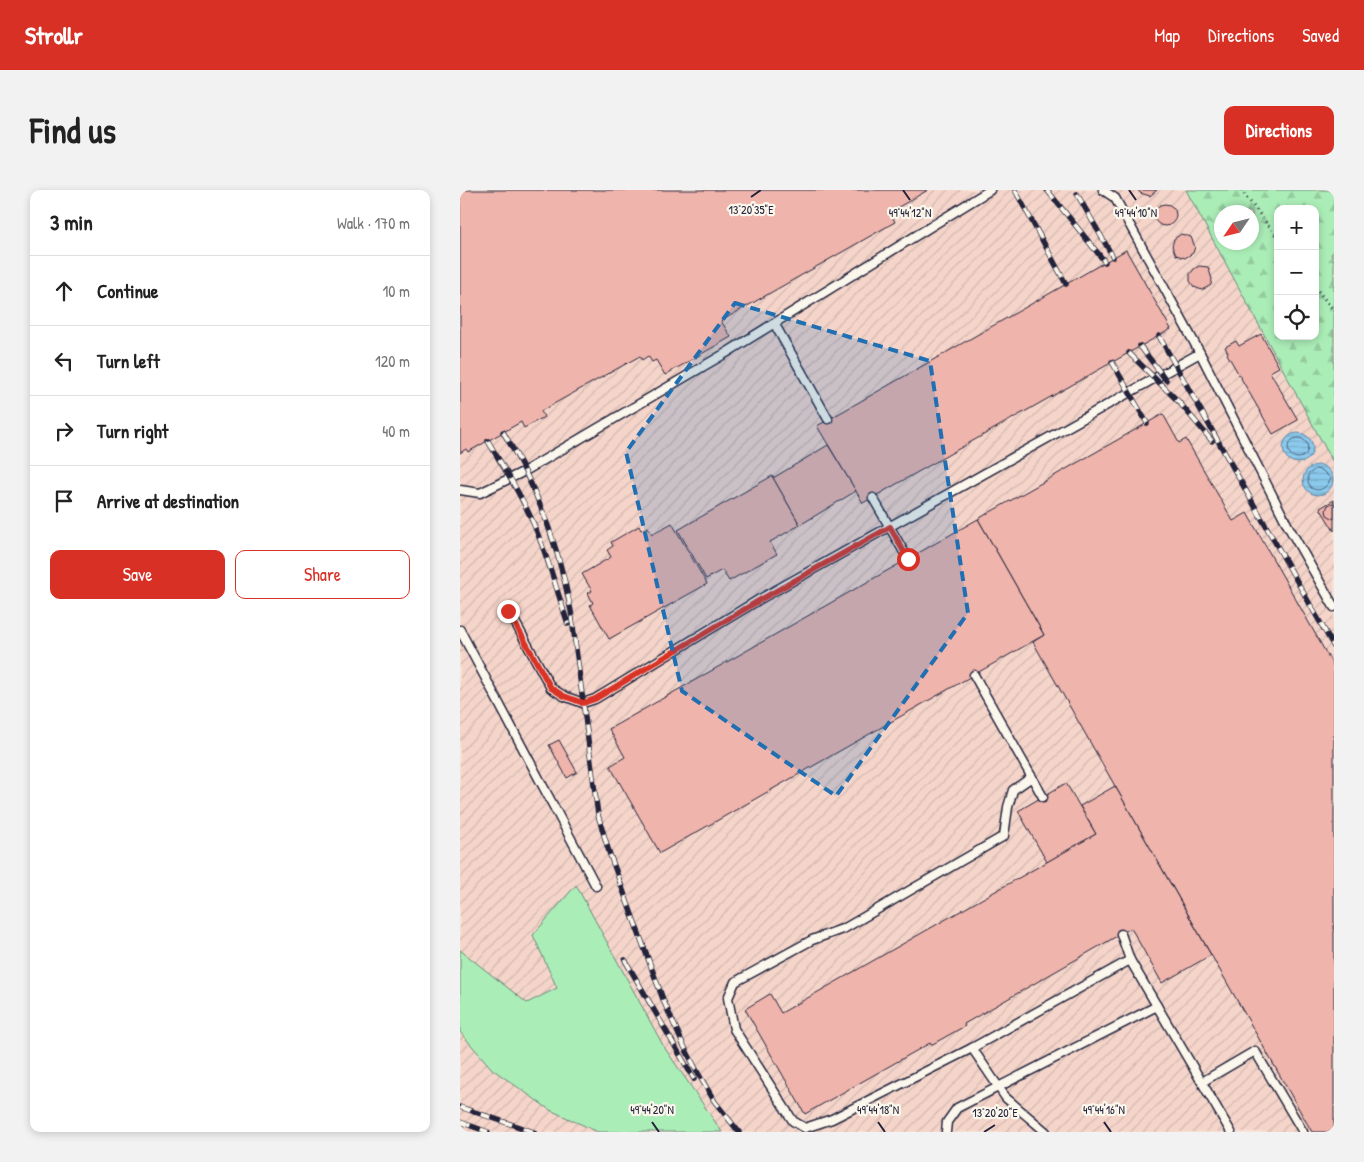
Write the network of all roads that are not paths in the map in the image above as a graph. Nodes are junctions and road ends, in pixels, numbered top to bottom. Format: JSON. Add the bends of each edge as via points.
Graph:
{"nodes":[{"id":1,"x":990,"y":190,"type":"edge"},
{"id":2,"x":1103,"y":190,"type":"edge"},
{"id":3,"x":774,"y":323,"type":"junction"},
{"id":4,"x":1200,"y":353,"type":"junction"},
{"id":5,"x":828,"y":419,"type":"dead end"},
{"id":6,"x":460,"y":490,"type":"edge"},
{"id":7,"x":873,"y":498,"type":"dead end"},
{"id":8,"x":890,"y":527,"type":"junction"},
{"id":9,"x":908,"y":559,"type":"dead end"},
{"id":10,"x":1334,"y":607,"type":"edge"},
{"id":11,"x":508,"y":611,"type":"dead end"},
{"id":12,"x":460,"y":630,"type":"edge"},
{"id":13,"x":974,"y":675,"type":"dead end"},
{"id":14,"x":1032,"y":777,"type":"junction"},
{"id":15,"x":1043,"y":796,"type":"dead end"},
{"id":16,"x":596,"y":886,"type":"dead end"},
{"id":17,"x":1121,"y":934,"type":"dead end"},
{"id":18,"x":1130,"y":960,"type":"junction"},
{"id":19,"x":1157,"y":1006,"type":"junction"},
{"id":20,"x":972,"y":1048,"type":"junction"},
{"id":21,"x":1202,"y":1082,"type":"junction"},
{"id":22,"x":999,"y":1087,"type":"junction"},
{"id":23,"x":946,"y":1132,"type":"edge"},
{"id":24,"x":1046,"y":1132,"type":"edge"},
{"id":25,"x":1231,"y":1132,"type":"edge"},
{"id":26,"x":1303,"y":1132,"type":"edge"}],
"edges":[{"from":1,"to":3,"type":"lane"},
{"from":2,"to":4,"type":"lane","via":[[1115,198]]},
{"from":3,"to":5,"type":"lane"},
{"from":3,"to":6,"type":"lane","via":[[510,479],[480,493]]},
{"from":4,"to":8,"type":"lane"},
{"from":4,"to":10,"type":"lane","via":[[1288,526]]},
{"from":7,"to":8,"type":"lane"},
{"from":8,"to":9,"type":"lane"},
{"from":8,"to":11,"type":"lane","via":[[583,703],[551,688]]},
{"from":12,"to":16,"type":"lane"},
{"from":13,"to":14,"type":"lane"},
{"from":14,"to":15,"type":"lane"},
{"from":14,"to":20,"type":"lane","via":[[1013,790],[1004,836],[845,928],[812,940],[735,982],[728,998],[734,1029],[793,1121],[805,1128],[832,1119]]},
{"from":17,"to":18,"type":"lane"},
{"from":18,"to":19,"type":"lane"},
{"from":18,"to":20,"type":"lane"},
{"from":19,"to":21,"type":"lane"},
{"from":19,"to":22,"type":"lane"},
{"from":20,"to":22,"type":"lane"},
{"from":21,"to":25,"type":"lane"},
{"from":21,"to":26,"type":"lane","via":[[1256,1050]]},
{"from":22,"to":23,"type":"lane","via":[[957,1108],[947,1122]]},
{"from":22,"to":24,"type":"lane","via":[[1006,1098]]}]}
